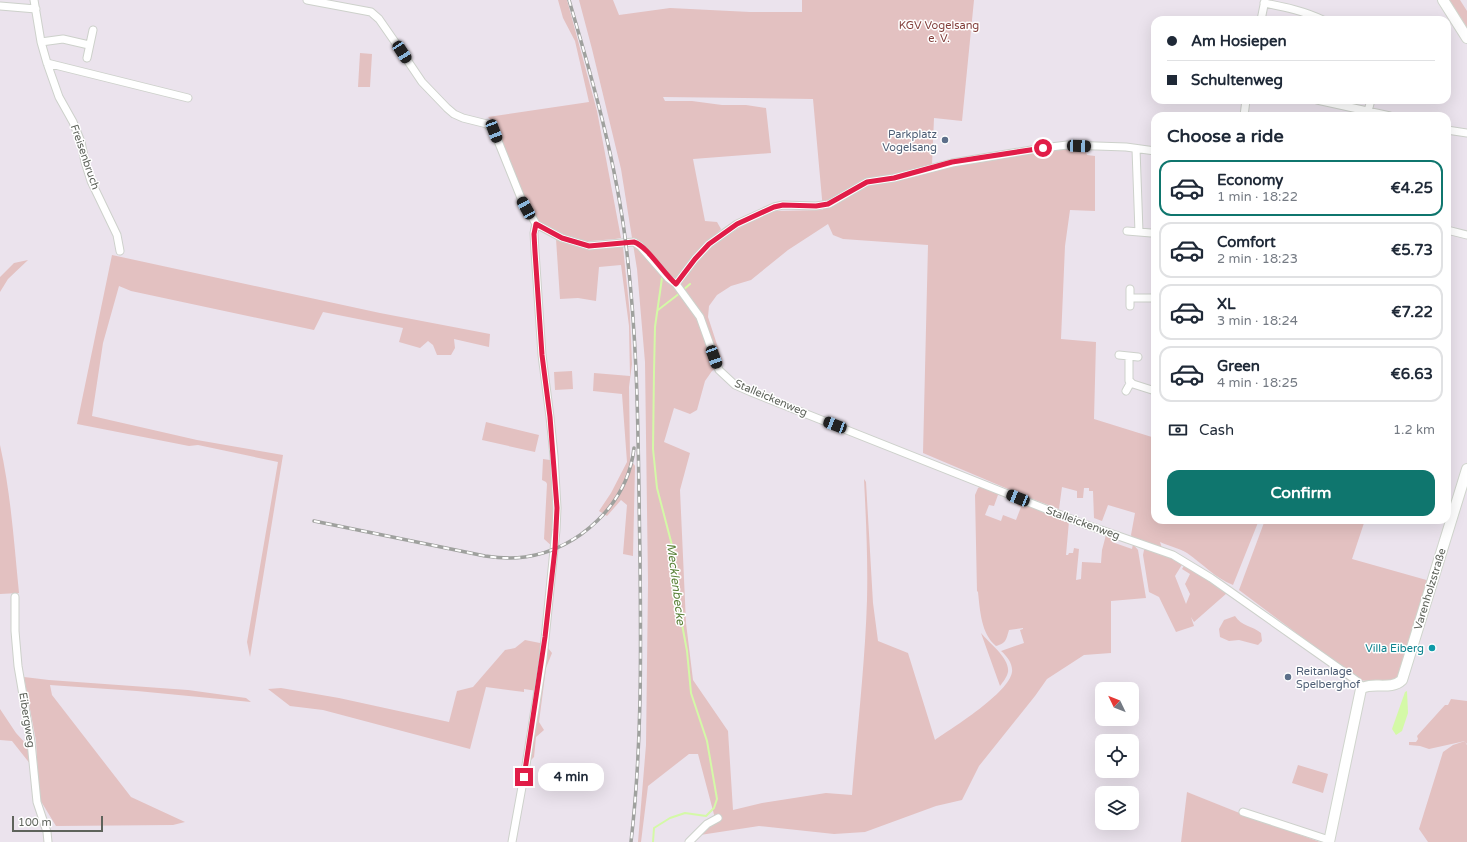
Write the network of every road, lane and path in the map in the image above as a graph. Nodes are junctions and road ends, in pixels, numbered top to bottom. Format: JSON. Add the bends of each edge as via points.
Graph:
{"nodes":[{"id":1,"x":34,"y":0,"type":"edge"},
{"id":2,"x":307,"y":0,"type":"edge"},
{"id":3,"x":1443,"y":0,"type":"edge"},
{"id":4,"x":1264,"y":1,"type":"edge"},
{"id":5,"x":0,"y":6,"type":"edge"},
{"id":6,"x":36,"y":9,"type":"junction"},
{"id":7,"x":1262,"y":16,"type":"edge"},
{"id":8,"x":1313,"y":16,"type":"edge"},
{"id":9,"x":93,"y":30,"type":"dead end"},
{"id":10,"x":1467,"y":38,"type":"edge"},
{"id":11,"x":41,"y":42,"type":"junction"},
{"id":12,"x":90,"y":45,"type":"junction"},
{"id":13,"x":87,"y":58,"type":"dead end"},
{"id":14,"x":48,"y":63,"type":"junction"},
{"id":15,"x":188,"y":98,"type":"dead end"},
{"id":16,"x":1336,"y":104,"type":"edge"},
{"id":17,"x":1370,"y":104,"type":"edge"},
{"id":18,"x":1368,"y":111,"type":"junction"},
{"id":19,"x":1372,"y":112,"type":"edge"},
{"id":20,"x":1451,"y":131,"type":"edge"},
{"id":21,"x":1467,"y":133,"type":"edge"},
{"id":22,"x":1136,"y":149,"type":"junction"},
{"id":23,"x":1151,"y":151,"type":"edge"},
{"id":24,"x":536,"y":224,"type":"junction"},
{"id":25,"x":1128,"y":231,"type":"dead end"},
{"id":26,"x":1451,"y":231,"type":"edge"},
{"id":27,"x":1139,"y":232,"type":"junction"},
{"id":28,"x":1151,"y":232,"type":"dead end"},
{"id":29,"x":1467,"y":235,"type":"edge"},
{"id":30,"x":120,"y":251,"type":"dead end"},
{"id":31,"x":1130,"y":289,"type":"dead end"},
{"id":32,"x":680,"y":290,"type":"junction"},
{"id":33,"x":1130,"y":298,"type":"junction"},
{"id":34,"x":1151,"y":298,"type":"edge"},
{"id":35,"x":1130,"y":306,"type":"dead end"},
{"id":36,"x":1119,"y":355,"type":"dead end"},
{"id":37,"x":1129,"y":356,"type":"junction"},
{"id":38,"x":1138,"y":357,"type":"dead end"},
{"id":39,"x":1131,"y":382,"type":"junction"},
{"id":40,"x":1151,"y":390,"type":"edge"},
{"id":41,"x":1126,"y":391,"type":"dead end"},
{"id":42,"x":1467,"y":469,"type":"edge"},
{"id":43,"x":1451,"y":521,"type":"edge"},
{"id":44,"x":1450,"y":524,"type":"edge"},
{"id":45,"x":16,"y":597,"type":"dead end"},
{"id":46,"x":1363,"y":688,"type":"junction"},
{"id":47,"x":1243,"y":812,"type":"dead end"},
{"id":48,"x":718,"y":818,"type":"dead end"},
{"id":49,"x":1329,"y":841,"type":"edge"},
{"id":50,"x":48,"y":842,"type":"edge"},
{"id":51,"x":512,"y":842,"type":"edge"},
{"id":52,"x":689,"y":842,"type":"edge"}],
"edges":[{"from":1,"to":6,"type":"street","name":"Freisenbruch"},
{"from":2,"to":24,"type":"street","via":[[371,12],[422,82],[447,108],[463,118],[487,124],[494,131],[521,198]]},
{"from":3,"to":10,"type":"street"},
{"from":4,"to":7,"type":"street"},
{"from":4,"to":8,"type":"street"},
{"from":5,"to":6,"type":"street"},
{"from":6,"to":11,"type":"street","name":"Freisenbruch"},
{"from":9,"to":12,"type":"street"},
{"from":11,"to":12,"type":"street","via":[[63,39]]},
{"from":11,"to":14,"type":"street","name":"Freisenbruch"},
{"from":12,"to":13,"type":"street"},
{"from":14,"to":15,"type":"street"},
{"from":14,"to":30,"type":"street","name":"Freisenbruch","via":[[59,98],[81,142],[91,181],[117,235]]},
{"from":16,"to":18,"type":"street"},
{"from":17,"to":18,"type":"street"},
{"from":18,"to":19,"type":"street"},
{"from":20,"to":21,"type":"street"},
{"from":22,"to":23,"type":"street"},
{"from":22,"to":27,"type":"street"},
{"from":22,"to":32,"type":"street","via":[[1067,145],[994,155],[867,182],[828,204],[774,207],[737,224],[709,244],[695,259]]},
{"from":24,"to":32,"type":"street","name":"Stalleickenweg","via":[[562,238],[589,246],[637,243]]},
{"from":24,"to":51,"type":"street","via":[[534,234],[542,355],[554,456],[557,508],[543,659]]},
{"from":25,"to":27,"type":"street"},
{"from":26,"to":29,"type":"street"},
{"from":27,"to":28,"type":"street"},
{"from":31,"to":33,"type":"street"},
{"from":32,"to":46,"type":"street","name":"Stalleickenweg","via":[[700,316],[719,370],[735,385],[1081,523],[1173,555],[1211,578],[1357,681]]},
{"from":33,"to":34,"type":"street"},
{"from":33,"to":35,"type":"street"},
{"from":36,"to":37,"type":"street"},
{"from":37,"to":38,"type":"street"},
{"from":37,"to":39,"type":"street","via":[[1128,378]]},
{"from":39,"to":40,"type":"street"},
{"from":39,"to":41,"type":"street"},
{"from":42,"to":43,"type":"street","name":"Varenholzstraße"},
{"from":44,"to":46,"type":"street","name":"Varenholzstraße","via":[[1402,680],[1396,684]]},
{"from":45,"to":50,"type":"street","name":"Eibergweg","via":[[18,666],[31,742],[37,802]]},
{"from":46,"to":49,"type":"street","via":[[1360,692]]},
{"from":47,"to":49,"type":"street"},
{"from":48,"to":52,"type":"street","via":[[707,824]]}]}
